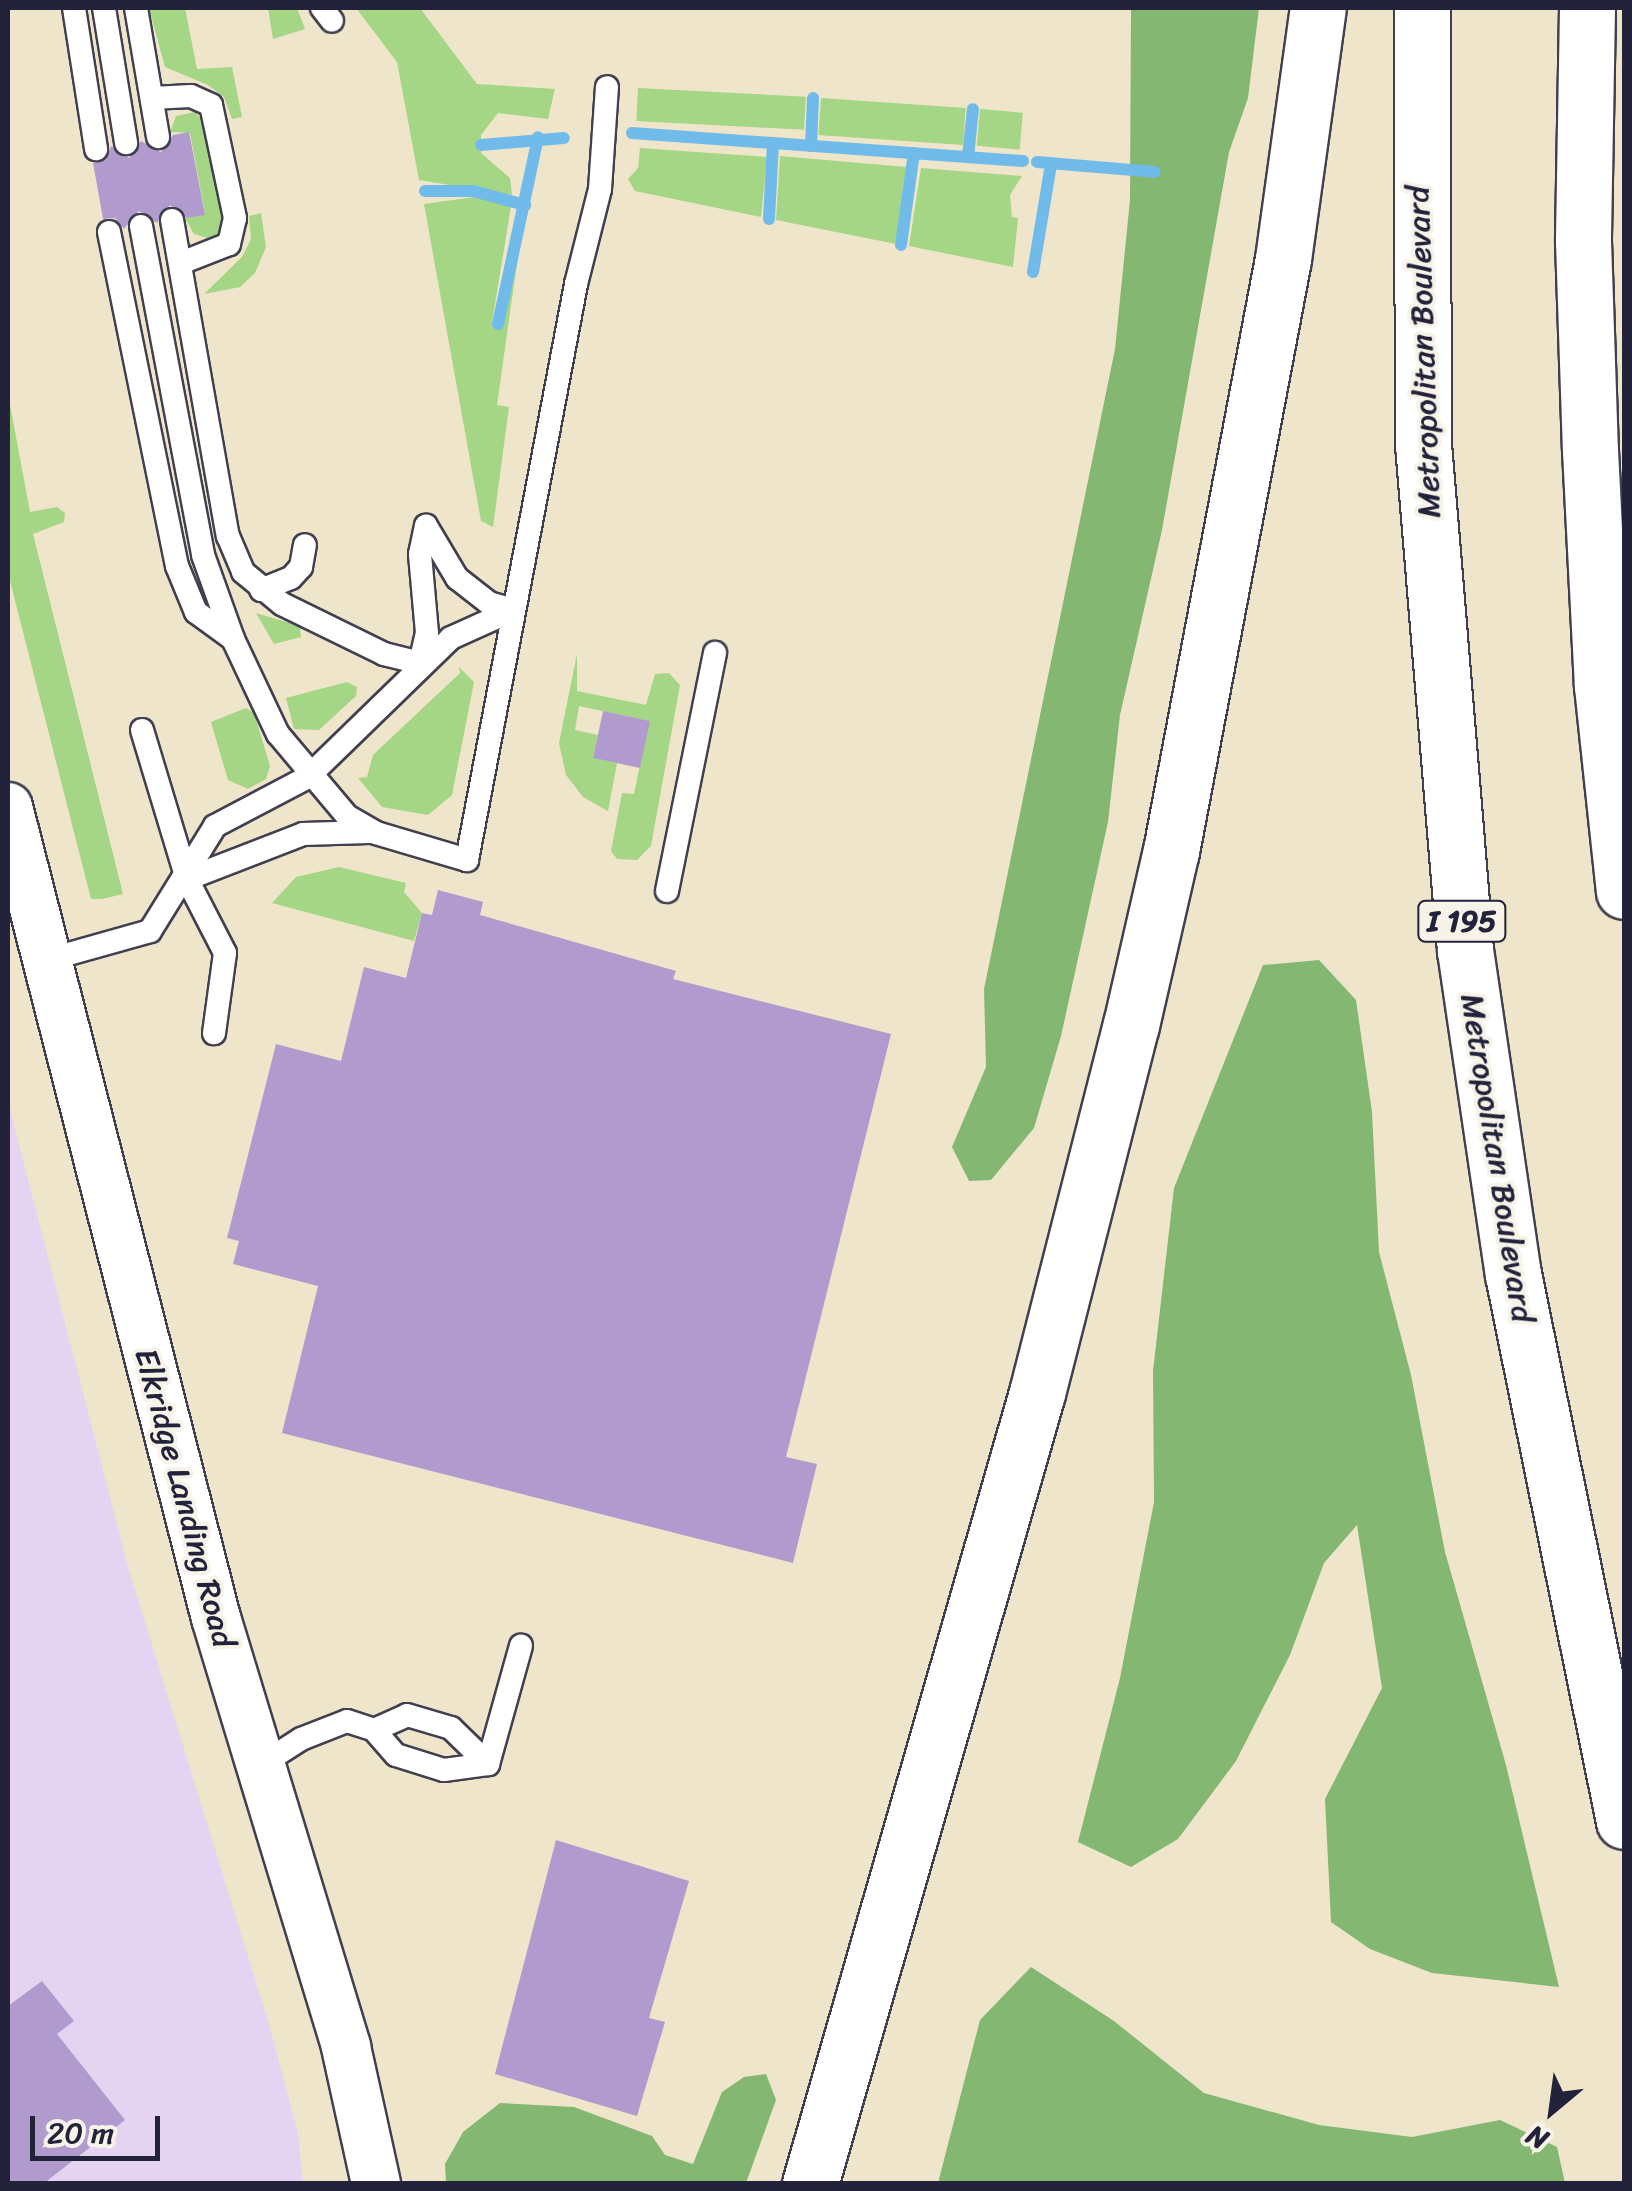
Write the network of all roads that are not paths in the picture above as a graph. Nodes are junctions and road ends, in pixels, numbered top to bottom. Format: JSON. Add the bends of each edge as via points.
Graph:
{"nodes":[{"id":1,"x":74,"y":8,"type":"edge"},
{"id":2,"x":104,"y":8,"type":"edge"},
{"id":3,"x":136,"y":8,"type":"edge"},
{"id":4,"x":1318,"y":8,"type":"edge"},
{"id":5,"x":1422,"y":8,"type":"edge"},
{"id":6,"x":1588,"y":8,"type":"edge"},
{"id":7,"x":608,"y":87,"type":"dead end"},
{"id":8,"x":152,"y":98,"type":"junction"},
{"id":9,"x":158,"y":137,"type":"dead end"},
{"id":10,"x":126,"y":143,"type":"dead end"},
{"id":11,"x":96,"y":149,"type":"dead end"},
{"id":12,"x":172,"y":220,"type":"dead end"},
{"id":13,"x":141,"y":226,"type":"dead end"},
{"id":14,"x":110,"y":232,"type":"dead end"},
{"id":15,"x":181,"y":263,"type":"junction"},
{"id":16,"x":304,"y":544,"type":"dead end"},
{"id":17,"x":261,"y":590,"type":"junction"},
{"id":18,"x":513,"y":610,"type":"junction"},
{"id":19,"x":233,"y":639,"type":"junction"},
{"id":20,"x":715,"y":653,"type":"dead end"},
{"id":21,"x":420,"y":663,"type":"junction"},
{"id":22,"x":142,"y":730,"type":"dead end"},
{"id":23,"x":308,"y":777,"type":"junction"},
{"id":24,"x":8,"y":806,"type":"edge"},
{"id":25,"x":376,"y":834,"type":"junction"},
{"id":26,"x":186,"y":879,"type":"junction"},
{"id":27,"x":667,"y":891,"type":"dead end"},
{"id":28,"x":1624,"y":891,"type":"edge"},
{"id":29,"x":47,"y":960,"type":"junction"},
{"id":30,"x":214,"y":1033,"type":"dead end"},
{"id":31,"x":521,"y":1646,"type":"dead end"},
{"id":32,"x":374,"y":1730,"type":"junction"},
{"id":33,"x":488,"y":1764,"type":"junction"},
{"id":34,"x":256,"y":1768,"type":"junction"},
{"id":35,"x":1624,"y":1821,"type":"edge"},
{"id":36,"x":376,"y":2184,"type":"edge"},
{"id":37,"x":810,"y":2184,"type":"edge"}],
"edges":[{"from":1,"to":11,"type":"lane"},
{"from":2,"to":10,"type":"lane"},
{"from":3,"to":8,"type":"lane"},
{"from":4,"to":37,"type":"highway","via":[[1283,260],[1171,850],[1131,1025],[1037,1392]]},
{"from":5,"to":35,"type":"highway","name":"Metropolitan Boulevard","number":"I 195","via":[[1423,444],[1464,950],[1513,1274]]},
{"from":6,"to":28,"type":"highway","via":[[1583,241],[1590,450],[1602,686]]},
{"from":7,"to":18,"type":"lane","via":[[600,189]]},
{"from":8,"to":9,"type":"lane"},
{"from":8,"to":15,"type":"lane","via":[[191,96],[211,105],[236,218],[229,244]]},
{"from":12,"to":15,"type":"lane"},
{"from":13,"to":19,"type":"lane","via":[[203,554]]},
{"from":14,"to":19,"type":"lane","via":[[178,566],[196,612]]},
{"from":15,"to":17,"type":"lane","via":[[231,550]]},
{"from":16,"to":17,"type":"lane","via":[[301,568]]},
{"from":17,"to":21,"type":"lane","via":[[384,654]]},
{"from":18,"to":21,"type":"lane","via":[[482,619]]},
{"from":18,"to":21,"type":"lane","via":[[489,603],[457,578],[426,526],[420,554],[427,634]]},
{"from":18,"to":25,"type":"lane","via":[[467,860]]},
{"from":19,"to":23,"type":"lane","via":[[278,734]]},
{"from":20,"to":27,"type":"lane"},
{"from":21,"to":23,"type":"lane"},
{"from":22,"to":26,"type":"lane"},
{"from":23,"to":25,"type":"lane"},
{"from":23,"to":26,"type":"lane","via":[[215,826]]},
{"from":24,"to":29,"type":"street","name":"Elkridge Landing Road"},
{"from":25,"to":26,"type":"lane","via":[[303,834]]},
{"from":26,"to":29,"type":"lane","via":[[150,932]]},
{"from":26,"to":30,"type":"lane","via":[[225,954]]},
{"from":29,"to":34,"type":"street","name":"Elkridge Landing Road"},
{"from":31,"to":33,"type":"lane"},
{"from":32,"to":33,"type":"lane","via":[[396,1755],[444,1770]]},
{"from":32,"to":33,"type":"lane","via":[[407,1715],[451,1728]]},
{"from":32,"to":34,"type":"lane","via":[[347,1721],[301,1739]]},
{"from":34,"to":36,"type":"street","name":"Elkridge Landing Road","via":[[346,2047]]}]}
